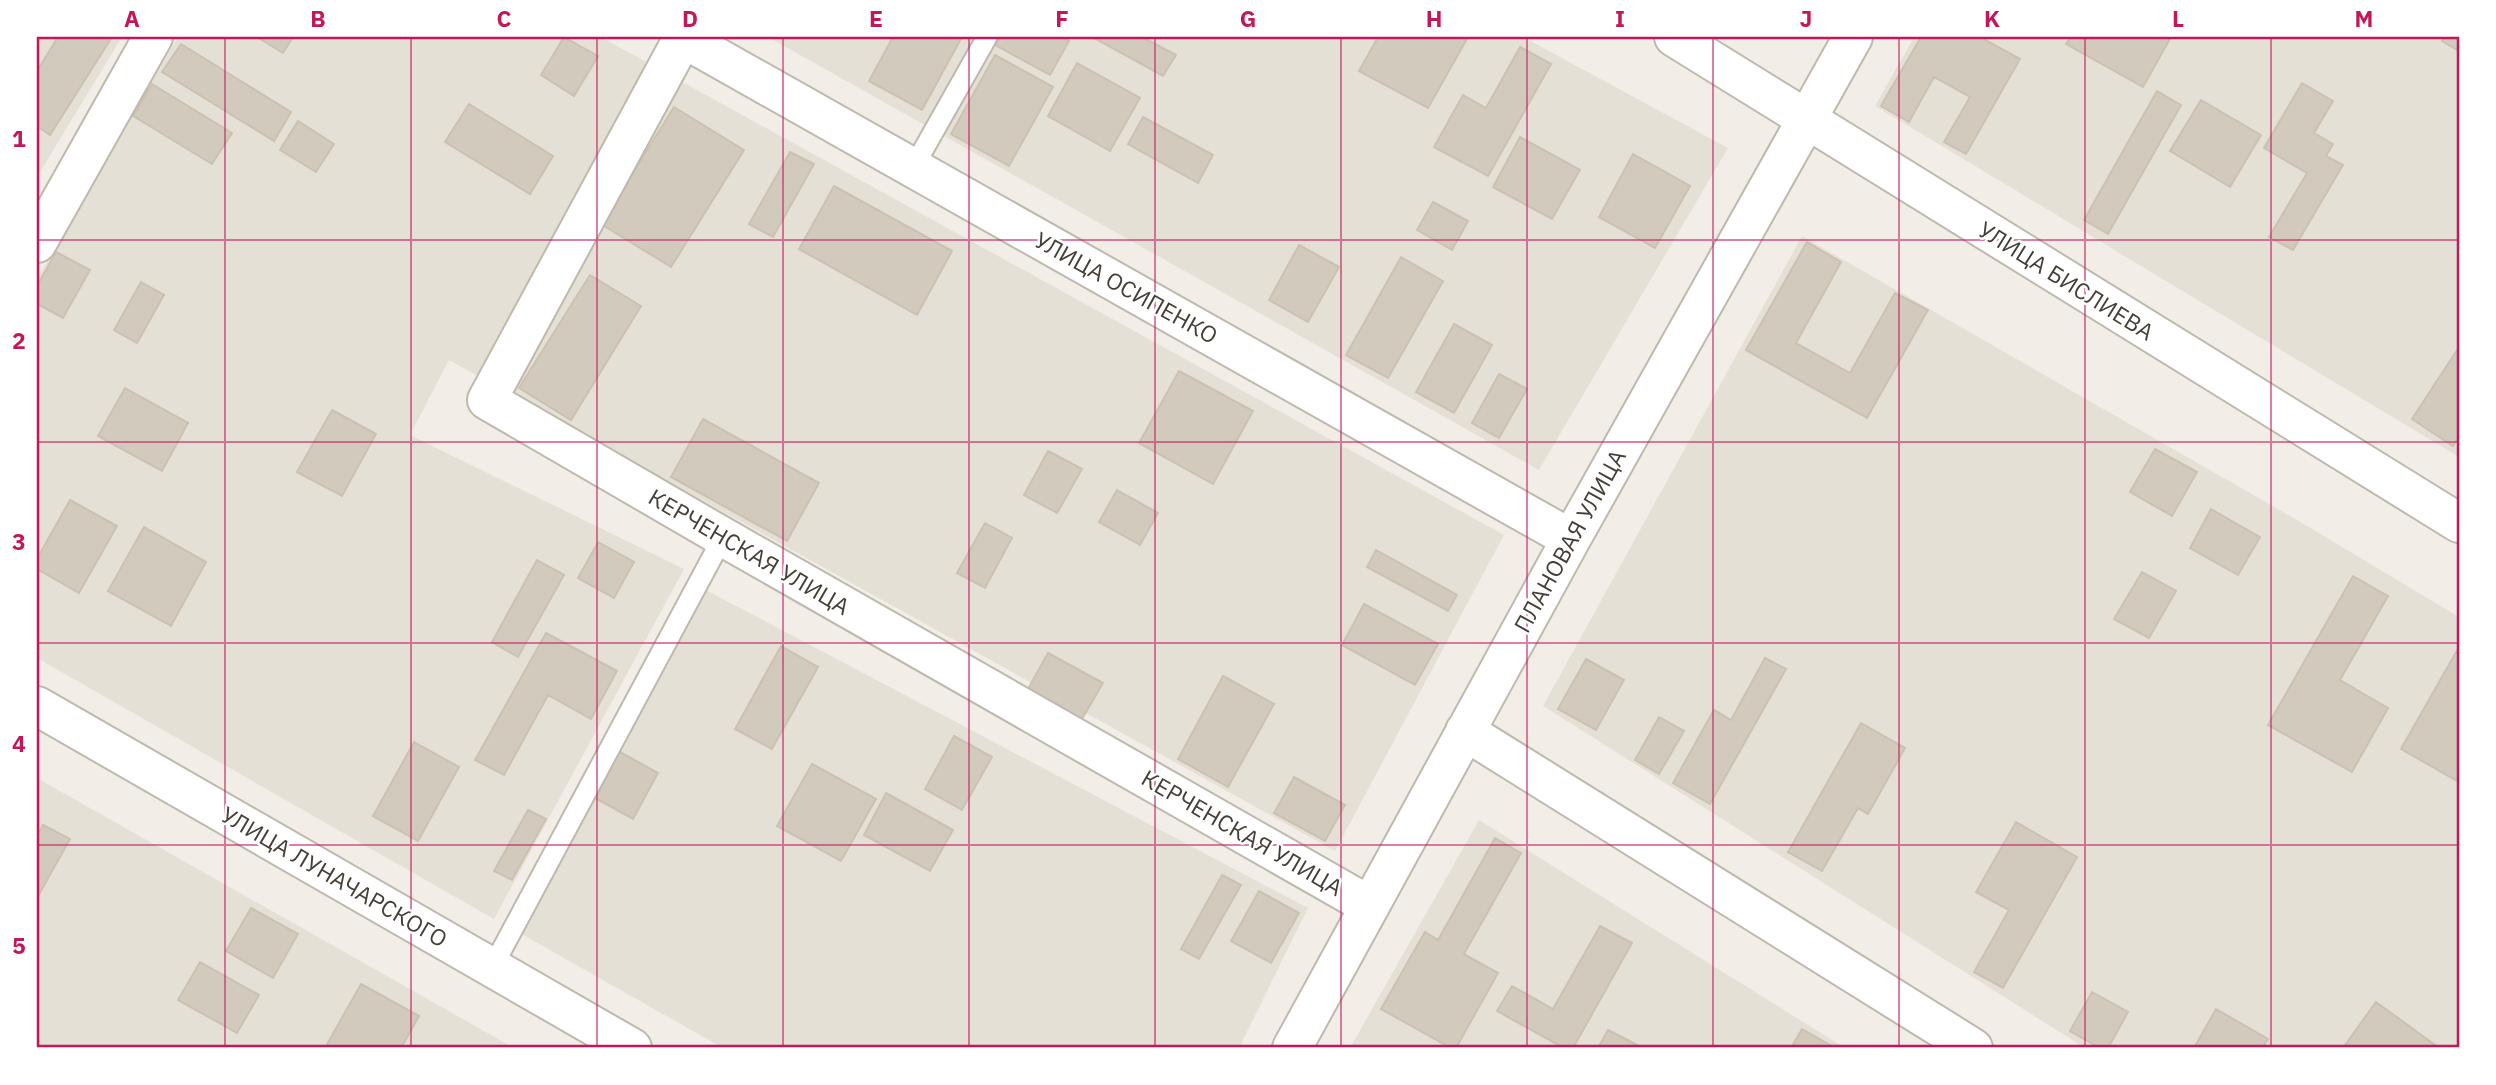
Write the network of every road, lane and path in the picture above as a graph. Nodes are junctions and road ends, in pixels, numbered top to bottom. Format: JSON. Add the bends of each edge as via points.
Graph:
{"nodes":[{"id":1,"x":153,"y":37,"type":"edge"},
{"id":2,"x":682,"y":37,"type":"edge"},
{"id":3,"x":987,"y":37,"type":"edge"},
{"id":4,"x":1674,"y":37,"type":"edge"},
{"id":5,"x":1853,"y":37,"type":"edge"},
{"id":6,"x":1807,"y":120,"type":"junction"},
{"id":7,"x":913,"y":168,"type":"junction"},
{"id":8,"x":37,"y":243,"type":"edge"},
{"id":9,"x":2459,"y":523,"type":"edge"},
{"id":10,"x":723,"y":537,"type":"junction"},
{"id":11,"x":1571,"y":539,"type":"junction"},
{"id":12,"x":37,"y":706,"type":"edge"},
{"id":13,"x":1465,"y":731,"type":"junction"},
{"id":14,"x":1370,"y":906,"type":"junction"},
{"id":15,"x":492,"y":968,"type":"junction"},
{"id":16,"x":632,"y":1048,"type":"edge"},
{"id":17,"x":1292,"y":1048,"type":"edge"},
{"id":18,"x":1973,"y":1048,"type":"edge"}],
"edges":[{"from":1,"to":8,"type":"street"},
{"from":2,"to":7,"type":"street","name":"УЛИЦА ОСИПЕНКО"},
{"from":2,"to":10,"type":"street","name":"КЕРЧЕНСКАЯ УЛИЦА","via":[[487,400]]},
{"from":3,"to":7,"type":"lane"},
{"from":4,"to":6,"type":"street","name":"УЛИЦА БИСЛИЕВА"},
{"from":5,"to":6,"type":"street","name":"ПЛАНОВАЯ УЛИЦА"},
{"from":6,"to":9,"type":"street","name":"УЛИЦА БИСЛИЕВА"},
{"from":6,"to":11,"type":"street","name":"ПЛАНОВАЯ УЛИЦА"},
{"from":7,"to":11,"type":"street","name":"УЛИЦА ОСИПЕНКО"},
{"from":10,"to":14,"type":"street","name":"КЕРЧЕНСКАЯ УЛИЦА"},
{"from":10,"to":15,"type":"lane"},
{"from":11,"to":13,"type":"street","name":"ПЛАНОВАЯ УЛИЦА"},
{"from":12,"to":15,"type":"street","name":"УЛИЦА ЛУНАЧАРСКОГО"},
{"from":13,"to":14,"type":"street","name":"ПЛАНОВАЯ УЛИЦА"},
{"from":13,"to":18,"type":"street"},
{"from":14,"to":17,"type":"street","name":"ПЛАНОВАЯ УЛИЦА"},
{"from":15,"to":16,"type":"street","name":"УЛИЦА ЛУНАЧАРСКОГО"}]}
